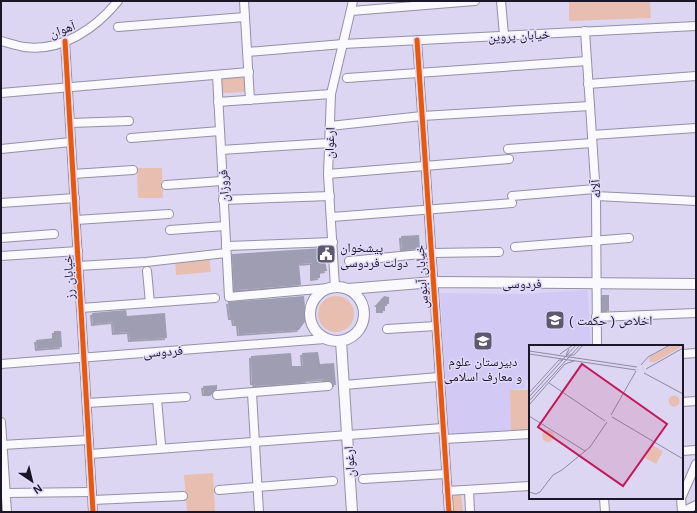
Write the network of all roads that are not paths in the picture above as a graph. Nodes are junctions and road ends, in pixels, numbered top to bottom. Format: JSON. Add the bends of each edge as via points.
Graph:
{"nodes":[{"id":1,"x":118,"y":1,"type":"edge"},
{"id":2,"x":244,"y":1,"type":"edge"},
{"id":3,"x":353,"y":1,"type":"edge"},
{"id":4,"x":475,"y":1,"type":"edge"},
{"id":5,"x":501,"y":1,"type":"edge"},
{"id":6,"x":351,"y":11,"type":"junction"},
{"id":7,"x":245,"y":17,"type":"junction"},
{"id":8,"x":696,"y":26,"type":"edge"},
{"id":9,"x":118,"y":27,"type":"dead end"},
{"id":10,"x":585,"y":31,"type":"junction"},
{"id":11,"x":504,"y":36,"type":"junction"},
{"id":12,"x":65,"y":40,"type":"junction"},
{"id":13,"x":417,"y":40,"type":"junction"},
{"id":14,"x":1,"y":41,"type":"edge"},
{"id":15,"x":343,"y":44,"type":"junction"},
{"id":16,"x":247,"y":52,"type":"junction"},
{"id":17,"x":587,"y":61,"type":"junction"},
{"id":18,"x":249,"y":72,"type":"junction"},
{"id":19,"x":419,"y":73,"type":"junction"},
{"id":20,"x":217,"y":75,"type":"junction"},
{"id":21,"x":696,"y":76,"type":"edge"},
{"id":22,"x":347,"y":78,"type":"dead end"},
{"id":23,"x":588,"y":84,"type":"junction"},
{"id":24,"x":68,"y":88,"type":"junction"},
{"id":25,"x":1,"y":93,"type":"edge"},
{"id":26,"x":331,"y":94,"type":"junction"},
{"id":27,"x":250,"y":100,"type":"junction"},
{"id":28,"x":218,"y":102,"type":"junction"},
{"id":29,"x":590,"y":106,"type":"junction"},
{"id":30,"x":422,"y":116,"type":"junction"},
{"id":31,"x":129,"y":121,"type":"dead end"},
{"id":32,"x":70,"y":123,"type":"junction"},
{"id":33,"x":330,"y":126,"type":"junction"},
{"id":34,"x":696,"y":128,"type":"edge"},
{"id":35,"x":220,"y":131,"type":"junction"},
{"id":36,"x":131,"y":138,"type":"dead end"},
{"id":37,"x":592,"y":139,"type":"junction"},
{"id":38,"x":71,"y":142,"type":"junction"},
{"id":39,"x":329,"y":143,"type":"junction"},
{"id":40,"x":1,"y":149,"type":"edge"},
{"id":41,"x":508,"y":149,"type":"dead end"},
{"id":42,"x":221,"y":150,"type":"junction"},
{"id":43,"x":509,"y":159,"type":"dead end"},
{"id":44,"x":425,"y":166,"type":"junction"},
{"id":45,"x":133,"y":170,"type":"dead end"},
{"id":46,"x":73,"y":174,"type":"junction"},
{"id":47,"x":328,"y":174,"type":"junction"},
{"id":48,"x":222,"y":181,"type":"junction"},
{"id":49,"x":166,"y":185,"type":"dead end"},
{"id":50,"x":595,"y":192,"type":"junction"},
{"id":51,"x":330,"y":196,"type":"junction"},
{"id":52,"x":74,"y":198,"type":"junction"},
{"id":53,"x":223,"y":200,"type":"junction"},
{"id":54,"x":696,"y":201,"type":"edge"},
{"id":55,"x":1,"y":203,"type":"edge"},
{"id":56,"x":428,"y":210,"type":"junction"},
{"id":57,"x":169,"y":214,"type":"dead end"},
{"id":58,"x":332,"y":217,"type":"junction"},
{"id":59,"x":76,"y":220,"type":"junction"},
{"id":60,"x":225,"y":226,"type":"junction"},
{"id":61,"x":170,"y":230,"type":"dead end"},
{"id":62,"x":54,"y":234,"type":"dead end"},
{"id":63,"x":1,"y":238,"type":"edge"},
{"id":64,"x":629,"y":238,"type":"dead end"},
{"id":65,"x":596,"y":240,"type":"junction"},
{"id":66,"x":333,"y":242,"type":"junction"},
{"id":67,"x":515,"y":247,"type":"dead end"},
{"id":68,"x":226,"y":249,"type":"junction"},
{"id":69,"x":78,"y":251,"type":"junction"},
{"id":70,"x":499,"y":252,"type":"dead end"},
{"id":71,"x":431,"y":253,"type":"junction"},
{"id":72,"x":1,"y":256,"type":"edge"},
{"id":73,"x":349,"y":261,"type":"dead end"},
{"id":74,"x":78,"y":266,"type":"junction"},
{"id":75,"x":147,"y":271,"type":"dead end"},
{"id":76,"x":432,"y":282,"type":"junction"},
{"id":77,"x":596,"y":283,"type":"junction"},
{"id":78,"x":696,"y":284,"type":"edge"},
{"id":79,"x":332,"y":287,"type":"junction"},
{"id":80,"x":348,"y":289,"type":"junction"},
{"id":81,"x":215,"y":298,"type":"dead end"},
{"id":82,"x":150,"y":303,"type":"junction"},
{"id":83,"x":81,"y":308,"type":"junction"},
{"id":84,"x":696,"y":314,"type":"edge"},
{"id":85,"x":596,"y":318,"type":"junction"},
{"id":86,"x":436,"y":326,"type":"junction"},
{"id":87,"x":387,"y":329,"type":"dead end"},
{"id":88,"x":325,"y":339,"type":"junction"},
{"id":89,"x":341,"y":341,"type":"junction"},
{"id":90,"x":597,"y":345,"type":"edge"},
{"id":91,"x":696,"y":353,"type":"edge"},
{"id":92,"x":683,"y":354,"type":"edge"},
{"id":93,"x":84,"y":358,"type":"junction"},
{"id":94,"x":1,"y":364,"type":"edge"},
{"id":95,"x":439,"y":377,"type":"junction"},
{"id":96,"x":344,"y":385,"type":"junction"},
{"id":97,"x":328,"y":386,"type":"dead end"},
{"id":98,"x":252,"y":393,"type":"junction"},
{"id":99,"x":217,"y":395,"type":"dead end"},
{"id":100,"x":186,"y":397,"type":"dead end"},
{"id":101,"x":158,"y":398,"type":"junction"},
{"id":102,"x":696,"y":401,"type":"edge"},
{"id":103,"x":683,"y":402,"type":"edge"},
{"id":104,"x":87,"y":403,"type":"junction"},
{"id":105,"x":1,"y":422,"type":"edge"},
{"id":106,"x":1,"y":428,"type":"edge"},
{"id":107,"x":443,"y":428,"type":"junction"},
{"id":108,"x":347,"y":434,"type":"junction"},
{"id":109,"x":529,"y":434,"type":"edge"},
{"id":110,"x":444,"y":439,"type":"junction"},
{"id":111,"x":89,"y":440,"type":"junction"},
{"id":112,"x":255,"y":441,"type":"junction"},
{"id":113,"x":2,"y":445,"type":"junction"},
{"id":114,"x":161,"y":445,"type":"dead end"},
{"id":115,"x":696,"y":450,"type":"edge"},
{"id":116,"x":683,"y":451,"type":"edge"},
{"id":117,"x":90,"y":454,"type":"junction"},
{"id":118,"x":696,"y":464,"type":"edge"},
{"id":119,"x":446,"y":474,"type":"junction"},
{"id":120,"x":3,"y":475,"type":"edge"},
{"id":121,"x":363,"y":479,"type":"dead end"},
{"id":122,"x":333,"y":481,"type":"dead end"},
{"id":123,"x":529,"y":486,"type":"edge"},
{"id":124,"x":258,"y":488,"type":"junction"},
{"id":125,"x":219,"y":490,"type":"dead end"},
{"id":126,"x":469,"y":490,"type":"junction"},
{"id":127,"x":447,"y":491,"type":"junction"},
{"id":128,"x":6,"y":493,"type":"junction"},
{"id":129,"x":683,"y":495,"type":"edge"},
{"id":130,"x":92,"y":496,"type":"junction"},
{"id":131,"x":183,"y":496,"type":"dead end"},
{"id":132,"x":604,"y":499,"type":"edge"},
{"id":133,"x":682,"y":499,"type":"edge"},
{"id":134,"x":696,"y":505,"type":"edge"},
{"id":135,"x":7,"y":512,"type":"edge"},
{"id":136,"x":93,"y":512,"type":"edge"},
{"id":137,"x":259,"y":512,"type":"edge"},
{"id":138,"x":352,"y":512,"type":"edge"},
{"id":139,"x":449,"y":512,"type":"edge"},
{"id":140,"x":470,"y":512,"type":"edge"},
{"id":141,"x":605,"y":512,"type":"edge"},
{"id":142,"x":682,"y":512,"type":"edge"}],
"edges":[{"from":1,"to":12,"type":"street","name":"آهوان","via":[[107,15],[81,35]]},
{"from":2,"to":7,"type":"street"},
{"from":3,"to":6,"type":"street","name":"ارغوان"},
{"from":4,"to":6,"type":"street"},
{"from":5,"to":11,"type":"street"},
{"from":6,"to":15,"type":"street","name":"ارغوان"},
{"from":7,"to":9,"type":"street"},
{"from":7,"to":16,"type":"street"},
{"from":8,"to":10,"type":"street","name":"خیابان پروین"},
{"from":10,"to":11,"type":"street","name":"خیابان پروین"},
{"from":10,"to":17,"type":"street","name":"آلاله"},
{"from":11,"to":13,"type":"street","name":"خیابان پروین"},
{"from":12,"to":14,"type":"street","name":"آهوان","via":[[51,46],[25,47]]},
{"from":12,"to":24,"type":"street","name":"خیابان رز"},
{"from":13,"to":15,"type":"street","name":"خیابان پروین"},
{"from":13,"to":19,"type":"street","name":"خیابان آبنوس"},
{"from":15,"to":16,"type":"street","name":"خیابان پروین"},
{"from":15,"to":26,"type":"street","name":"ارغوان"},
{"from":16,"to":18,"type":"street"},
{"from":17,"to":19,"type":"street"},
{"from":17,"to":23,"type":"street","name":"آلاله"},
{"from":18,"to":20,"type":"street"},
{"from":18,"to":27,"type":"street"},
{"from":19,"to":22,"type":"street"},
{"from":19,"to":30,"type":"street","name":"خیابان آبنوس"},
{"from":20,"to":24,"type":"street"},
{"from":20,"to":28,"type":"street","name":"فروزان"},
{"from":21,"to":23,"type":"street"},
{"from":23,"to":29,"type":"street","name":"آلاله"},
{"from":24,"to":25,"type":"street"},
{"from":24,"to":32,"type":"street","name":"خیابان رز"},
{"from":26,"to":27,"type":"street"},
{"from":26,"to":33,"type":"street","name":"ارغوان"},
{"from":27,"to":28,"type":"street"},
{"from":28,"to":35,"type":"street","name":"فروزان"},
{"from":29,"to":30,"type":"street"},
{"from":29,"to":37,"type":"street","name":"آلاله"},
{"from":30,"to":33,"type":"street"},
{"from":30,"to":44,"type":"street","name":"خیابان آبنوس"},
{"from":31,"to":32,"type":"street"},
{"from":32,"to":38,"type":"street","name":"خیابان رز"},
{"from":33,"to":39,"type":"street","name":"ارغوان"},
{"from":34,"to":37,"type":"street"},
{"from":35,"to":36,"type":"street"},
{"from":35,"to":42,"type":"street","name":"فروزان"},
{"from":37,"to":41,"type":"street"},
{"from":37,"to":50,"type":"street","name":"آلاله"},
{"from":38,"to":40,"type":"street"},
{"from":38,"to":46,"type":"street","name":"خیابان رز"},
{"from":39,"to":42,"type":"street"},
{"from":39,"to":47,"type":"street","name":"ارغوان"},
{"from":42,"to":48,"type":"street","name":"فروزان"},
{"from":43,"to":44,"type":"street"},
{"from":44,"to":47,"type":"street"},
{"from":44,"to":56,"type":"street","name":"خیابان آبنوس"},
{"from":45,"to":46,"type":"street"},
{"from":46,"to":52,"type":"street","name":"خیابان رز"},
{"from":47,"to":51,"type":"street","name":"ارغوان"},
{"from":48,"to":49,"type":"street"},
{"from":48,"to":53,"type":"street","name":"فروزان"},
{"from":50,"to":54,"type":"street"},
{"from":50,"to":56,"type":"street"},
{"from":50,"to":65,"type":"street","name":"آلاله"},
{"from":51,"to":53,"type":"street"},
{"from":51,"to":58,"type":"street","name":"ارغوان"},
{"from":52,"to":55,"type":"street"},
{"from":52,"to":59,"type":"street","name":"خیابان رز"},
{"from":53,"to":60,"type":"street","name":"فروزان"},
{"from":56,"to":58,"type":"street"},
{"from":56,"to":71,"type":"street","name":"خیابان آبنوس"},
{"from":57,"to":59,"type":"street"},
{"from":58,"to":66,"type":"street","name":"ارغوان"},
{"from":59,"to":69,"type":"street","name":"خیابان رز"},
{"from":60,"to":61,"type":"street"},
{"from":60,"to":68,"type":"street","name":"فروزان"},
{"from":62,"to":63,"type":"street"},
{"from":64,"to":65,"type":"street"},
{"from":65,"to":67,"type":"street"},
{"from":65,"to":77,"type":"street","name":"آلاله"},
{"from":66,"to":68,"type":"street"},
{"from":66,"to":79,"type":"street","name":"ارغوان"},
{"from":68,"to":74,"type":"street","via":[[146,262]]},
{"from":68,"to":79,"type":"street","name":"فروزان","via":[[229,297]]},
{"from":69,"to":72,"type":"street"},
{"from":69,"to":74,"type":"street","name":"خیابان رز"},
{"from":70,"to":71,"type":"street"},
{"from":71,"to":73,"type":"street"},
{"from":71,"to":76,"type":"street","name":"خیابان آبنوس"},
{"from":74,"to":83,"type":"street","name":"خیابان رز"},
{"from":75,"to":82,"type":"street"},
{"from":76,"to":77,"type":"main road","name":"فردوسی"},
{"from":76,"to":80,"type":"main road","name":"فردوسی"},
{"from":76,"to":86,"type":"street","name":"خیابان آبنوس"},
{"from":77,"to":78,"type":"main road","name":"فردوسی"},
{"from":77,"to":85,"type":"street","name":"آلاله"},
{"from":79,"to":80,"type":"main road"},
{"from":79,"to":88,"type":"main road","via":[[315,297],[309,312],[313,328]]},
{"from":80,"to":89,"type":"main road","via":[[360,299],[364,314],[360,329],[348,339]]},
{"from":81,"to":82,"type":"street"},
{"from":82,"to":83,"type":"street"},
{"from":83,"to":93,"type":"street","name":"خیابان رز"},
{"from":84,"to":85,"type":"street"},
{"from":85,"to":90,"type":"street","name":"آلاله"},
{"from":86,"to":87,"type":"street"},
{"from":86,"to":95,"type":"street","name":"خیابان آبنوس"},
{"from":88,"to":89,"type":"main road"},
{"from":88,"to":93,"type":"street","name":"فردوسی"},
{"from":89,"to":96,"type":"main road","name":"ارغوان"},
{"from":91,"to":92,"type":"street"},
{"from":93,"to":94,"type":"street","name":"فردوسی"},
{"from":93,"to":104,"type":"street","name":"خیابان رز"},
{"from":95,"to":96,"type":"street"},
{"from":95,"to":107,"type":"street","name":"خیابان آبنوس"},
{"from":96,"to":108,"type":"main road","name":"ارغوان"},
{"from":97,"to":98,"type":"street"},
{"from":98,"to":99,"type":"street"},
{"from":98,"to":112,"type":"street"},
{"from":100,"to":101,"type":"street"},
{"from":101,"to":104,"type":"street"},
{"from":101,"to":114,"type":"street"},
{"from":102,"to":103,"type":"street"},
{"from":104,"to":111,"type":"street","name":"خیابان رز"},
{"from":105,"to":106,"type":"street"},
{"from":106,"to":113,"type":"street"},
{"from":107,"to":108,"type":"street"},
{"from":107,"to":110,"type":"street","name":"خیابان آبنوس"},
{"from":108,"to":112,"type":"street"},
{"from":108,"to":138,"type":"main road","name":"ارغوان"},
{"from":109,"to":110,"type":"street"},
{"from":110,"to":119,"type":"street","name":"خیابان آبنوس"},
{"from":111,"to":113,"type":"street"},
{"from":111,"to":117,"type":"street","name":"خیابان رز"},
{"from":112,"to":117,"type":"street"},
{"from":112,"to":124,"type":"street"},
{"from":113,"to":120,"type":"street"},
{"from":115,"to":116,"type":"street"},
{"from":117,"to":130,"type":"street","name":"خیابان رز"},
{"from":118,"to":129,"type":"street"},
{"from":119,"to":121,"type":"street"},
{"from":119,"to":127,"type":"street","name":"خیابان آبنوس"},
{"from":120,"to":128,"type":"street"},
{"from":122,"to":124,"type":"street"},
{"from":123,"to":126,"type":"street"},
{"from":124,"to":125,"type":"street"},
{"from":124,"to":137,"type":"street"},
{"from":126,"to":127,"type":"street"},
{"from":126,"to":140,"type":"street"},
{"from":127,"to":139,"type":"street","name":"خیابان آبنوس"},
{"from":128,"to":130,"type":"street"},
{"from":128,"to":135,"type":"street"},
{"from":130,"to":131,"type":"street"},
{"from":130,"to":136,"type":"street","name":"خیابان رز"},
{"from":132,"to":141,"type":"street"},
{"from":133,"to":142,"type":"street"},
{"from":134,"to":142,"type":"street"}]}
